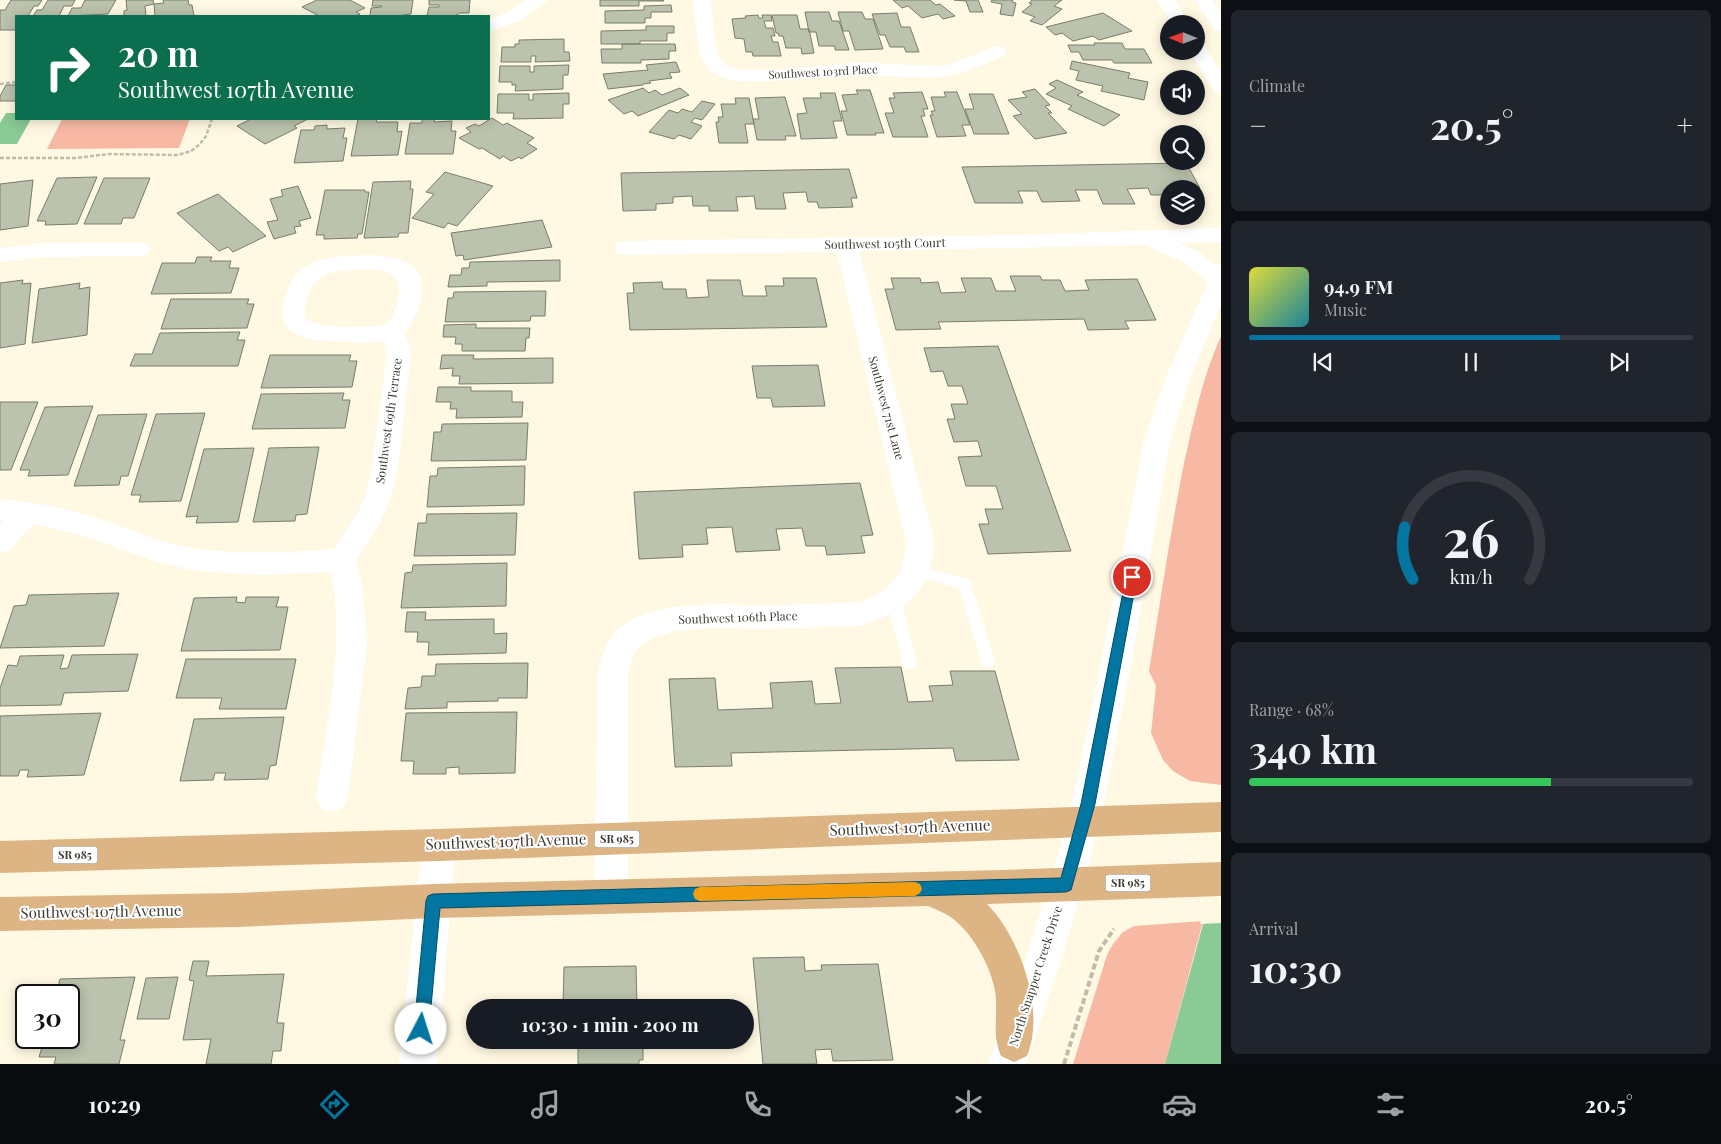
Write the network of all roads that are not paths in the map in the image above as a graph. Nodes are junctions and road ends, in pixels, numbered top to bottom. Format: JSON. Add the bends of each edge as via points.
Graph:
{"nodes":[{"id":1,"x":539,"y":0,"type":"edge"},
{"id":2,"x":702,"y":0,"type":"edge"},
{"id":3,"x":1166,"y":0,"type":"edge"},
{"id":4,"x":1204,"y":0,"type":"edge"},
{"id":5,"x":1175,"y":15,"type":"edge"},
{"id":6,"x":1221,"y":26,"type":"edge"},
{"id":7,"x":490,"y":27,"type":"edge"},
{"id":8,"x":997,"y":52,"type":"dead end"},
{"id":9,"x":1214,"y":64,"type":"edge"},
{"id":10,"x":1221,"y":87,"type":"edge"},
{"id":11,"x":1221,"y":235,"type":"edge"},
{"id":12,"x":1145,"y":237,"type":"junction"},
{"id":13,"x":846,"y":244,"type":"junction"},
{"id":14,"x":625,"y":248,"type":"dead end"},
{"id":15,"x":139,"y":249,"type":"dead end"},
{"id":16,"x":0,"y":255,"type":"edge"},
{"id":17,"x":1221,"y":276,"type":"edge"},
{"id":18,"x":393,"y":332,"type":"junction"},
{"id":19,"x":0,"y":508,"type":"edge"},
{"id":20,"x":27,"y":512,"type":"junction"},
{"id":21,"x":0,"y":542,"type":"edge"},
{"id":22,"x":342,"y":560,"type":"junction"},
{"id":23,"x":916,"y":570,"type":"junction"},
{"id":24,"x":894,"y":600,"type":"junction"},
{"id":25,"x":988,"y":662,"type":"dead end"},
{"id":26,"x":910,"y":664,"type":"dead end"},
{"id":27,"x":332,"y":797,"type":"dead end"},
{"id":28,"x":1214,"y":817,"type":"edge"},
{"id":29,"x":1084,"y":823,"type":"junction"},
{"id":30,"x":612,"y":839,"type":"junction"},
{"id":31,"x":439,"y":845,"type":"junction"},
{"id":32,"x":0,"y":857,"type":"edge"},
{"id":33,"x":1206,"y":879,"type":"edge"},
{"id":34,"x":1066,"y":885,"type":"junction"},
{"id":35,"x":929,"y":888,"type":"junction"},
{"id":36,"x":611,"y":896,"type":"junction"},
{"id":37,"x":433,"y":901,"type":"junction"},
{"id":38,"x":0,"y":914,"type":"edge"},
{"id":39,"x":1011,"y":1054,"type":"edge"},
{"id":40,"x":418,"y":1064,"type":"edge"}],
"edges":[{"from":1,"to":7,"type":"street"},
{"from":2,"to":8,"type":"street","name":"Southwest 103rd Place","via":[[708,53],[716,67],[730,74],[753,76],[858,69],[936,72],[952,70]]},
{"from":3,"to":5,"type":"street"},
{"from":4,"to":6,"type":"street"},
{"from":9,"to":10,"type":"street"},
{"from":11,"to":12,"type":"street","name":"Southwest 105th Court"},
{"from":12,"to":13,"type":"street","name":"Southwest 105th Court"},
{"from":12,"to":17,"type":"street","name":"Southwest 105th Court"},
{"from":13,"to":14,"type":"street","name":"Southwest 105th Court"},
{"from":13,"to":23,"type":"street","name":"Southwest 71st Lane","via":[[920,541]]},
{"from":15,"to":16,"type":"street","via":[[44,250]]},
{"from":17,"to":29,"type":"street","name":"North Snapper Creek Drive","via":[[1170,397],[1157,441]]},
{"from":18,"to":18,"type":"street","via":[[409,309],[410,285],[404,271],[394,266],[352,264],[315,270],[300,286],[292,308],[296,323],[312,332],[369,335]]},
{"from":18,"to":22,"type":"street","name":"Southwest 69th Terrace","via":[[399,353],[379,494],[371,514]]},
{"from":19,"to":20,"type":"street"},
{"from":20,"to":21,"type":"street"},
{"from":20,"to":22,"type":"street","via":[[106,531],[175,556],[295,563]]},
{"from":22,"to":27,"type":"street","via":[[349,590],[352,644]]},
{"from":23,"to":24,"type":"street","name":"Southwest 106th Place","via":[[910,583]]},
{"from":23,"to":25,"type":"lane","via":[[965,584]]},
{"from":24,"to":26,"type":"lane"},
{"from":24,"to":30,"type":"street","name":"Southwest 106th Place","via":[[860,614],[676,620],[646,628],[629,638],[616,658],[613,673]]},
{"from":28,"to":29,"type":"main road","name":"Southwest 107th Avenue","number":"SR 985"},
{"from":29,"to":30,"type":"main road","name":"Southwest 107th Avenue","number":"SR 985"},
{"from":29,"to":34,"type":"street","name":"North Snapper Creek Drive"},
{"from":30,"to":31,"type":"main road","name":"Southwest 107th Avenue","number":"SR 985"},
{"from":30,"to":36,"type":"street","name":"Southwest 106th Place"},
{"from":31,"to":32,"type":"main road","name":"Southwest 107th Avenue","number":"SR 985"},
{"from":31,"to":37,"type":"street"},
{"from":33,"to":34,"type":"main road","name":"Southwest 107th Avenue","number":"SR 985"},
{"from":34,"to":35,"type":"main road","name":"Southwest 107th Avenue","number":"SR 985"},
{"from":34,"to":39,"type":"street","name":"North Snapper Creek Drive"},
{"from":35,"to":36,"type":"main road","name":"Southwest 107th Avenue","number":"SR 985"},
{"from":35,"to":39,"type":"main road","via":[[962,904],[982,924],[1001,953],[1013,991]]},
{"from":36,"to":37,"type":"main road","name":"Southwest 107th Avenue","number":"SR 985"},
{"from":37,"to":38,"type":"main road","name":"Southwest 107th Avenue","number":"SR 985","via":[[237,910]]},
{"from":37,"to":40,"type":"street"}]}
